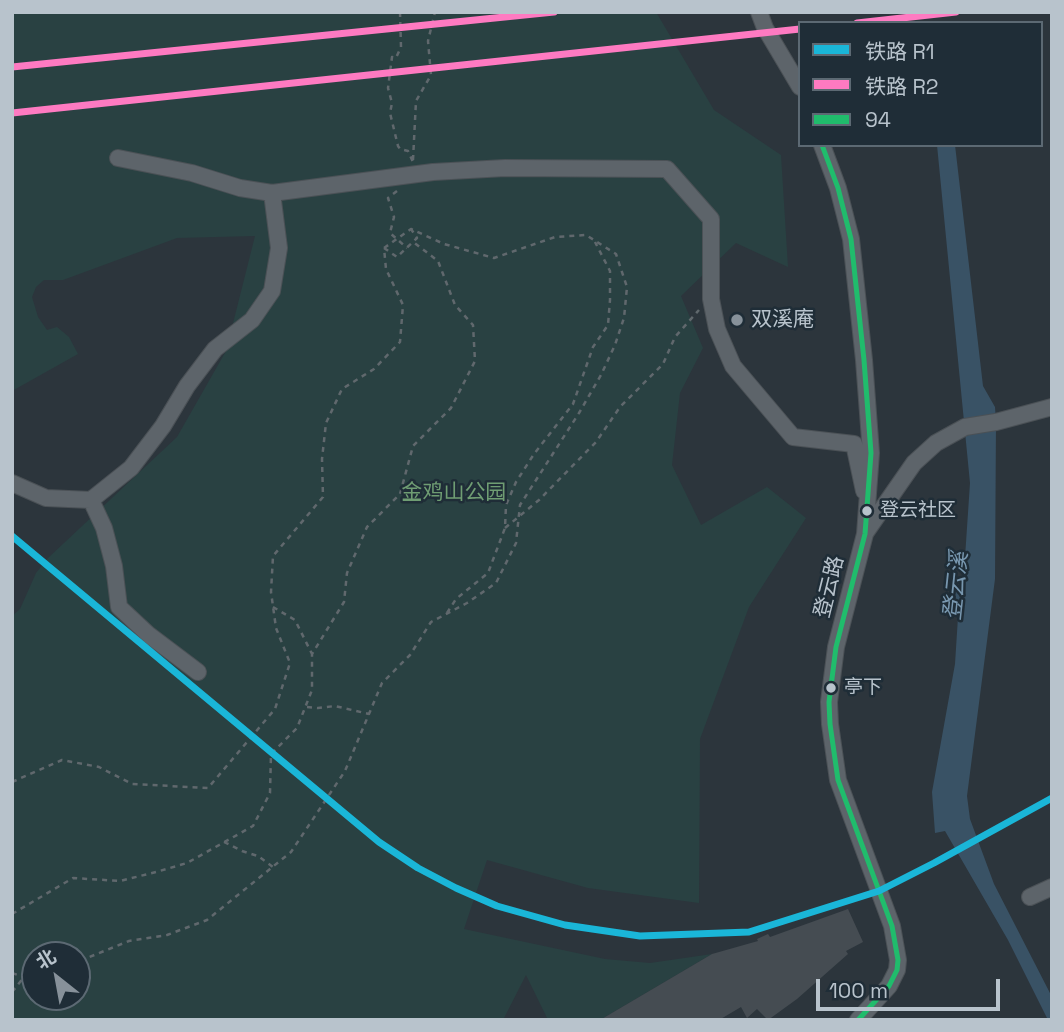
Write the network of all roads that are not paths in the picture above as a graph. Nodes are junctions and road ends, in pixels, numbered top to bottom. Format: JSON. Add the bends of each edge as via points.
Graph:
{"nodes":[{"id":1,"x":759,"y":12,"type":"edge"},
{"id":2,"x":798,"y":84,"type":"edge"},
{"id":3,"x":823,"y":147,"type":"edge"},
{"id":4,"x":118,"y":158,"type":"dead end"},
{"id":5,"x":272,"y":192,"type":"junction"},
{"id":6,"x":1052,"y":407,"type":"edge"},
{"id":7,"x":12,"y":483,"type":"edge"},
{"id":8,"x":91,"y":500,"type":"junction"},
{"id":9,"x":868,"y":503,"type":"junction"},
{"id":10,"x":865,"y":534,"type":"junction"},
{"id":11,"x":198,"y":673,"type":"dead end"},
{"id":12,"x":1052,"y":887,"type":"edge"},
{"id":13,"x":1030,"y":897,"type":"dead end"},
{"id":14,"x":858,"y":1020,"type":"edge"}],
"edges":[{"from":1,"to":2,"type":"street"},
{"from":3,"to":9,"type":"street","name":"登云路","via":[[851,239],[871,436]]},
{"from":4,"to":5,"type":"street"},
{"from":5,"to":8,"type":"street","via":[[279,248],[272,291],[253,320],[215,349],[131,468]]},
{"from":5,"to":9,"type":"street","via":[[408,169],[667,169],[711,219],[711,299],[717,329],[733,366],[793,437],[854,444]]},
{"from":6,"to":10,"type":"street","via":[[965,427],[936,443],[914,463]]},
{"from":7,"to":8,"type":"street","via":[[46,498]]},
{"from":8,"to":11,"type":"street","via":[[114,566],[119,607]]},
{"from":9,"to":10,"type":"street","name":"登云路"},
{"from":10,"to":14,"type":"street","name":"登云路","via":[[836,647],[828,702],[838,780],[892,926],[898,960],[889,986]]},
{"from":12,"to":13,"type":"street"}]}
